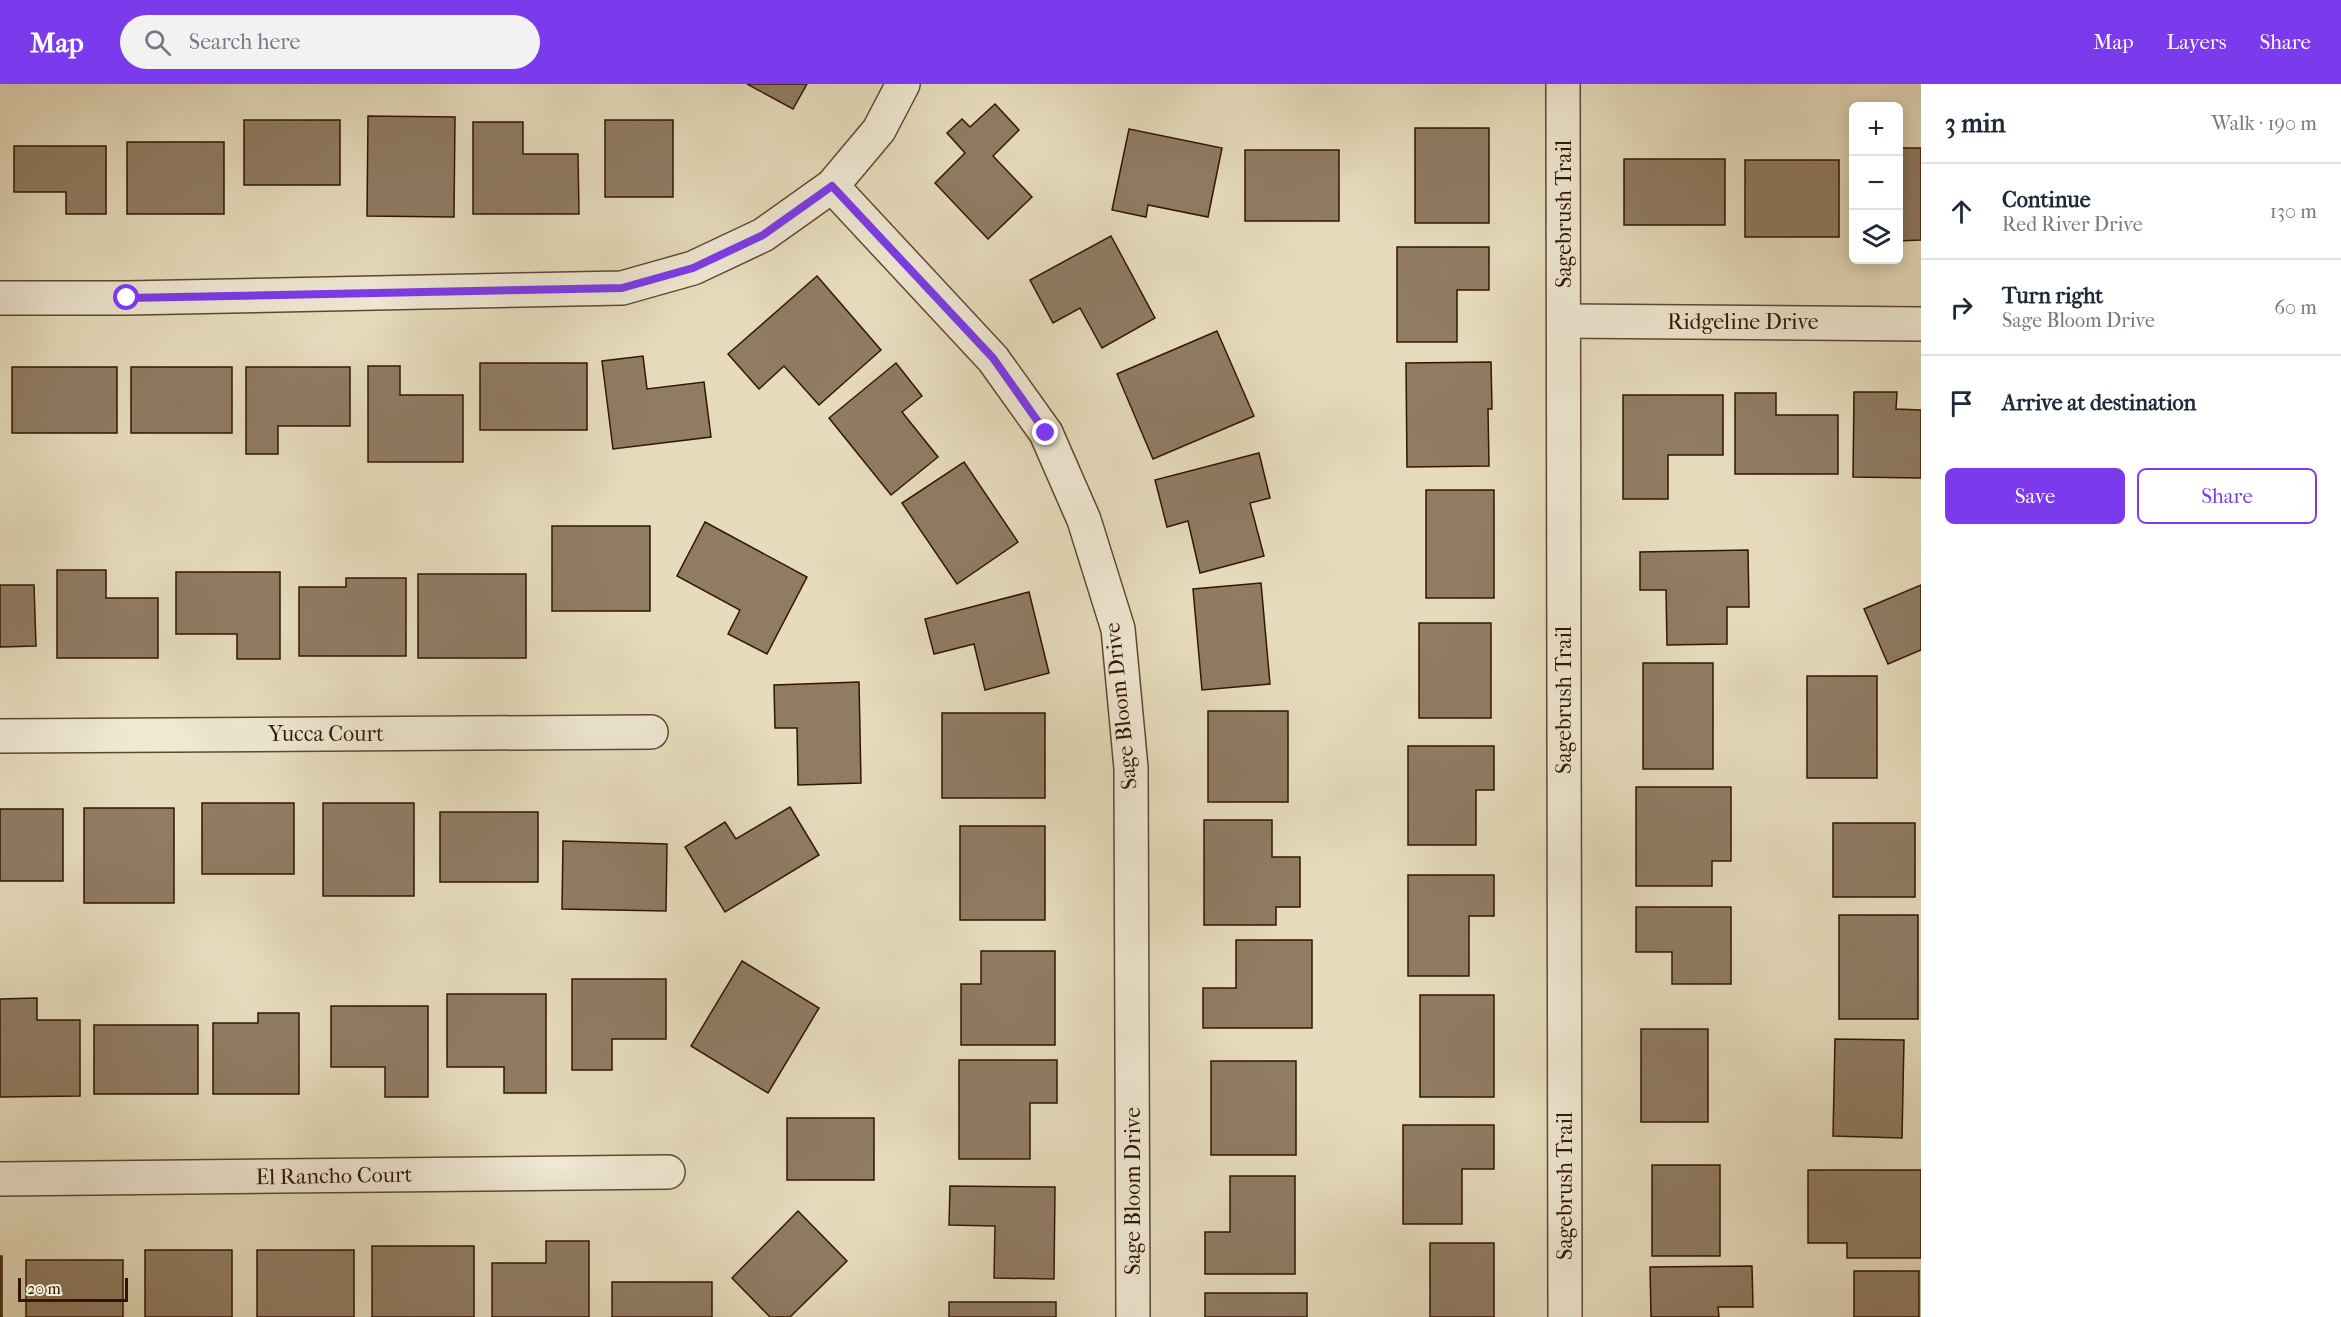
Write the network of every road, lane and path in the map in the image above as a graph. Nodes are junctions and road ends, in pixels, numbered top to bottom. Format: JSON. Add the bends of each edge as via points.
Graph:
{"nodes":[{"id":1,"x":903,"y":84,"type":"edge"},
{"id":2,"x":1563,"y":84,"type":"edge"},
{"id":3,"x":832,"y":186,"type":"junction"},
{"id":4,"x":0,"y":298,"type":"edge"},
{"id":5,"x":1564,"y":321,"type":"junction"},
{"id":6,"x":1921,"y":324,"type":"edge"},
{"id":7,"x":651,"y":732,"type":"dead end"},
{"id":8,"x":0,"y":736,"type":"edge"},
{"id":9,"x":668,"y":1172,"type":"dead end"},
{"id":10,"x":0,"y":1179,"type":"edge"},
{"id":11,"x":1133,"y":1317,"type":"edge"},
{"id":12,"x":1565,"y":1317,"type":"edge"}],
"edges":[{"from":1,"to":3,"type":"street","via":[[879,130]]},
{"from":2,"to":5,"type":"street","name":"Sagebrush Trail"},
{"from":3,"to":4,"type":"street","via":[[763,235],[693,268],[622,288]]},
{"from":3,"to":11,"type":"street","name":"Sage Bloom Drive","via":[[993,358],[1046,433],[1084,520],[1118,629],[1131,768]]},
{"from":5,"to":6,"type":"street","name":"Ridgeline Drive"},
{"from":5,"to":12,"type":"street","name":"Sagebrush Trail"},
{"from":7,"to":8,"type":"street","name":"Yucca Court"},
{"from":9,"to":10,"type":"street","name":"El Rancho Court"}]}
